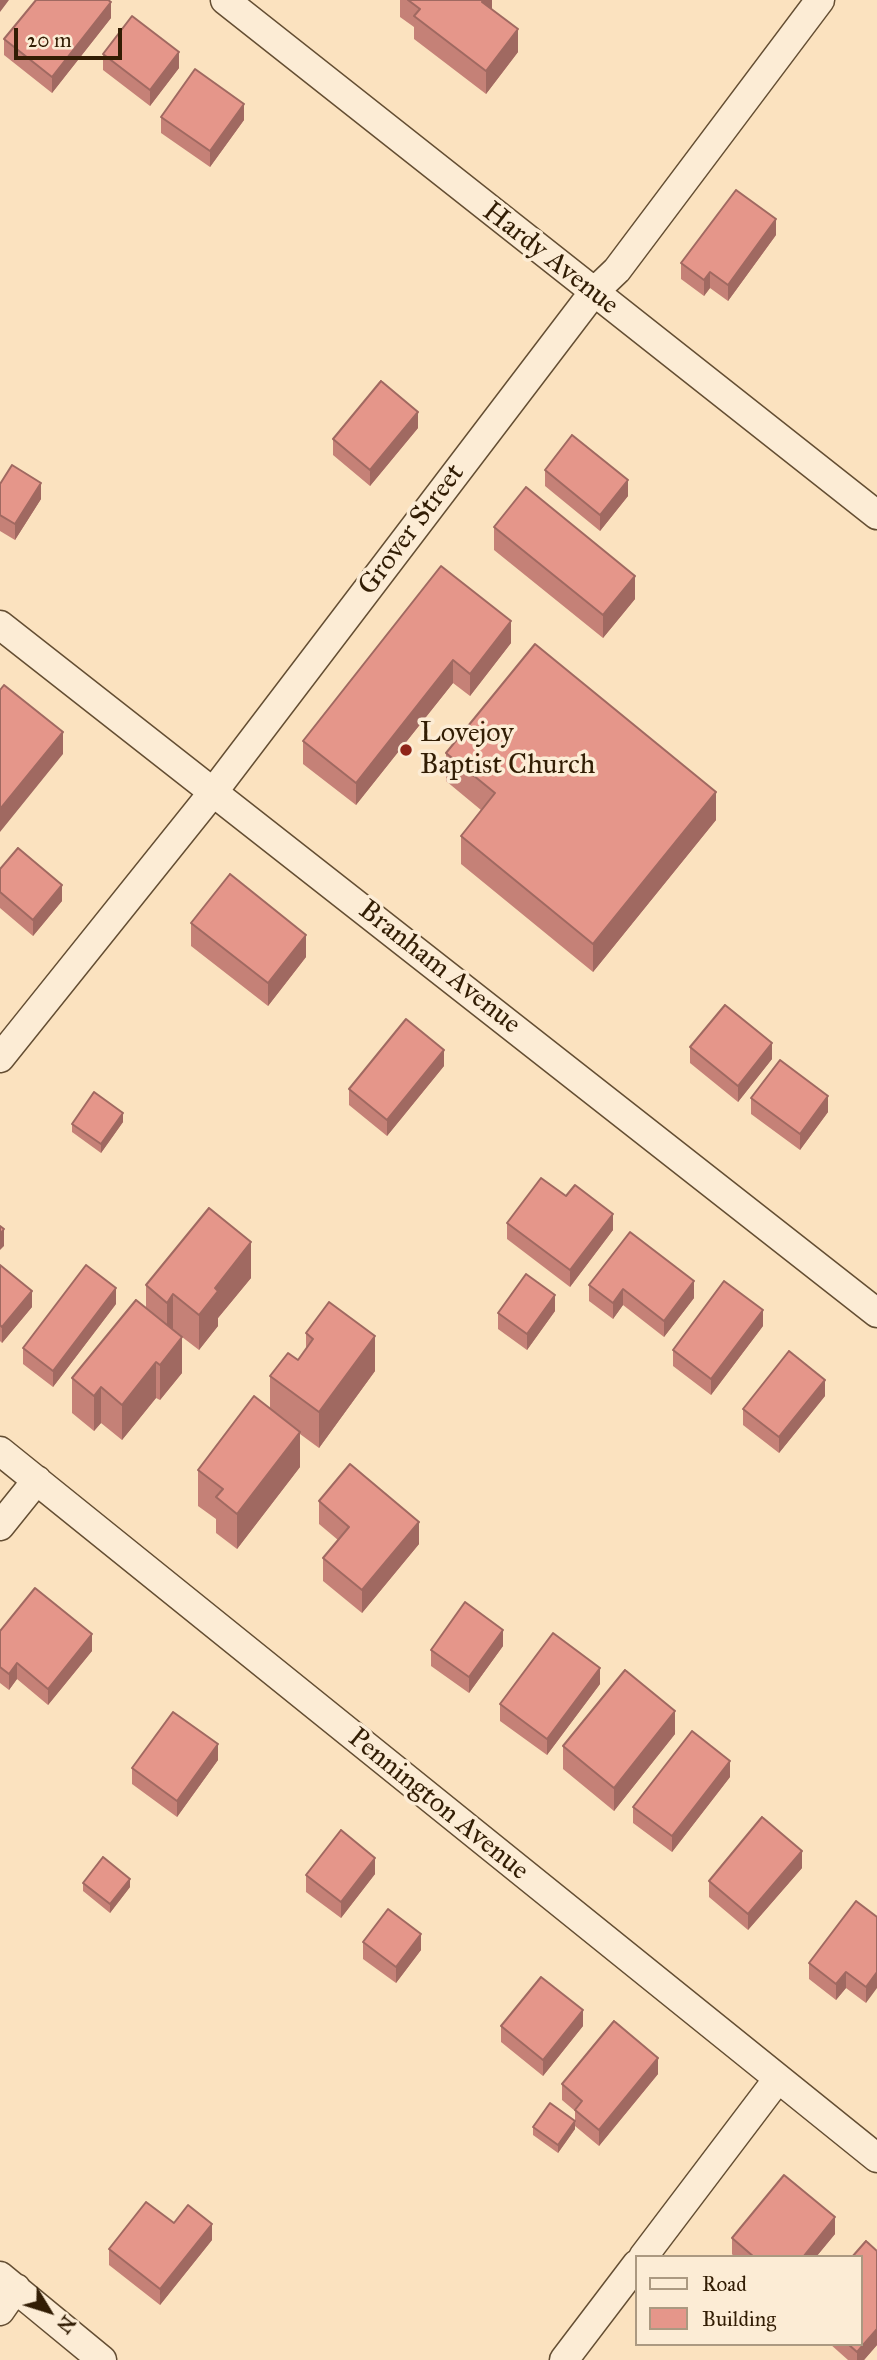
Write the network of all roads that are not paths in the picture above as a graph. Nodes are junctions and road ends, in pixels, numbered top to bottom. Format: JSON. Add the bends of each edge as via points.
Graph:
{"nodes":[{"id":1,"x":225,"y":0,"type":"edge"},
{"id":2,"x":820,"y":0,"type":"edge"},
{"id":3,"x":593,"y":293,"type":"junction"},
{"id":4,"x":877,"y":515,"type":"edge"},
{"id":5,"x":0,"y":625,"type":"edge"},
{"id":6,"x":214,"y":791,"type":"junction"},
{"id":7,"x":0,"y":1058,"type":"edge"},
{"id":8,"x":877,"y":1313,"type":"edge"},
{"id":9,"x":0,"y":1451,"type":"edge"},
{"id":10,"x":37,"y":1480,"type":"junction"},
{"id":11,"x":0,"y":1526,"type":"edge"},
{"id":12,"x":777,"y":2080,"type":"junction"},
{"id":13,"x":877,"y":2158,"type":"edge"},
{"id":14,"x":645,"y":2255,"type":"edge"},
{"id":15,"x":636,"y":2265,"type":"edge"},
{"id":16,"x":8,"y":2282,"type":"edge"},
{"id":17,"x":0,"y":2311,"type":"edge"},
{"id":18,"x":102,"y":2360,"type":"edge"},
{"id":19,"x":564,"y":2360,"type":"edge"}],
"edges":[{"from":1,"to":3,"type":"street","name":"Hardy Avenue"},
{"from":2,"to":3,"type":"street","name":"Grover Street","via":[[617,270]]},
{"from":3,"to":4,"type":"street","name":"Hardy Avenue"},
{"from":3,"to":6,"type":"street","name":"Grover Street"},
{"from":5,"to":6,"type":"street","name":"Branham Avenue"},
{"from":6,"to":7,"type":"street","name":"Grover Street"},
{"from":6,"to":8,"type":"street","name":"Branham Avenue"},
{"from":9,"to":10,"type":"street","name":"Pennington Avenue"},
{"from":10,"to":11,"type":"street"},
{"from":10,"to":12,"type":"street","name":"Pennington Avenue"},
{"from":12,"to":13,"type":"street","name":"Pennington Avenue"},
{"from":12,"to":14,"type":"street"},
{"from":15,"to":19,"type":"street"},
{"from":16,"to":17,"type":"street"},
{"from":16,"to":18,"type":"street"}]}
